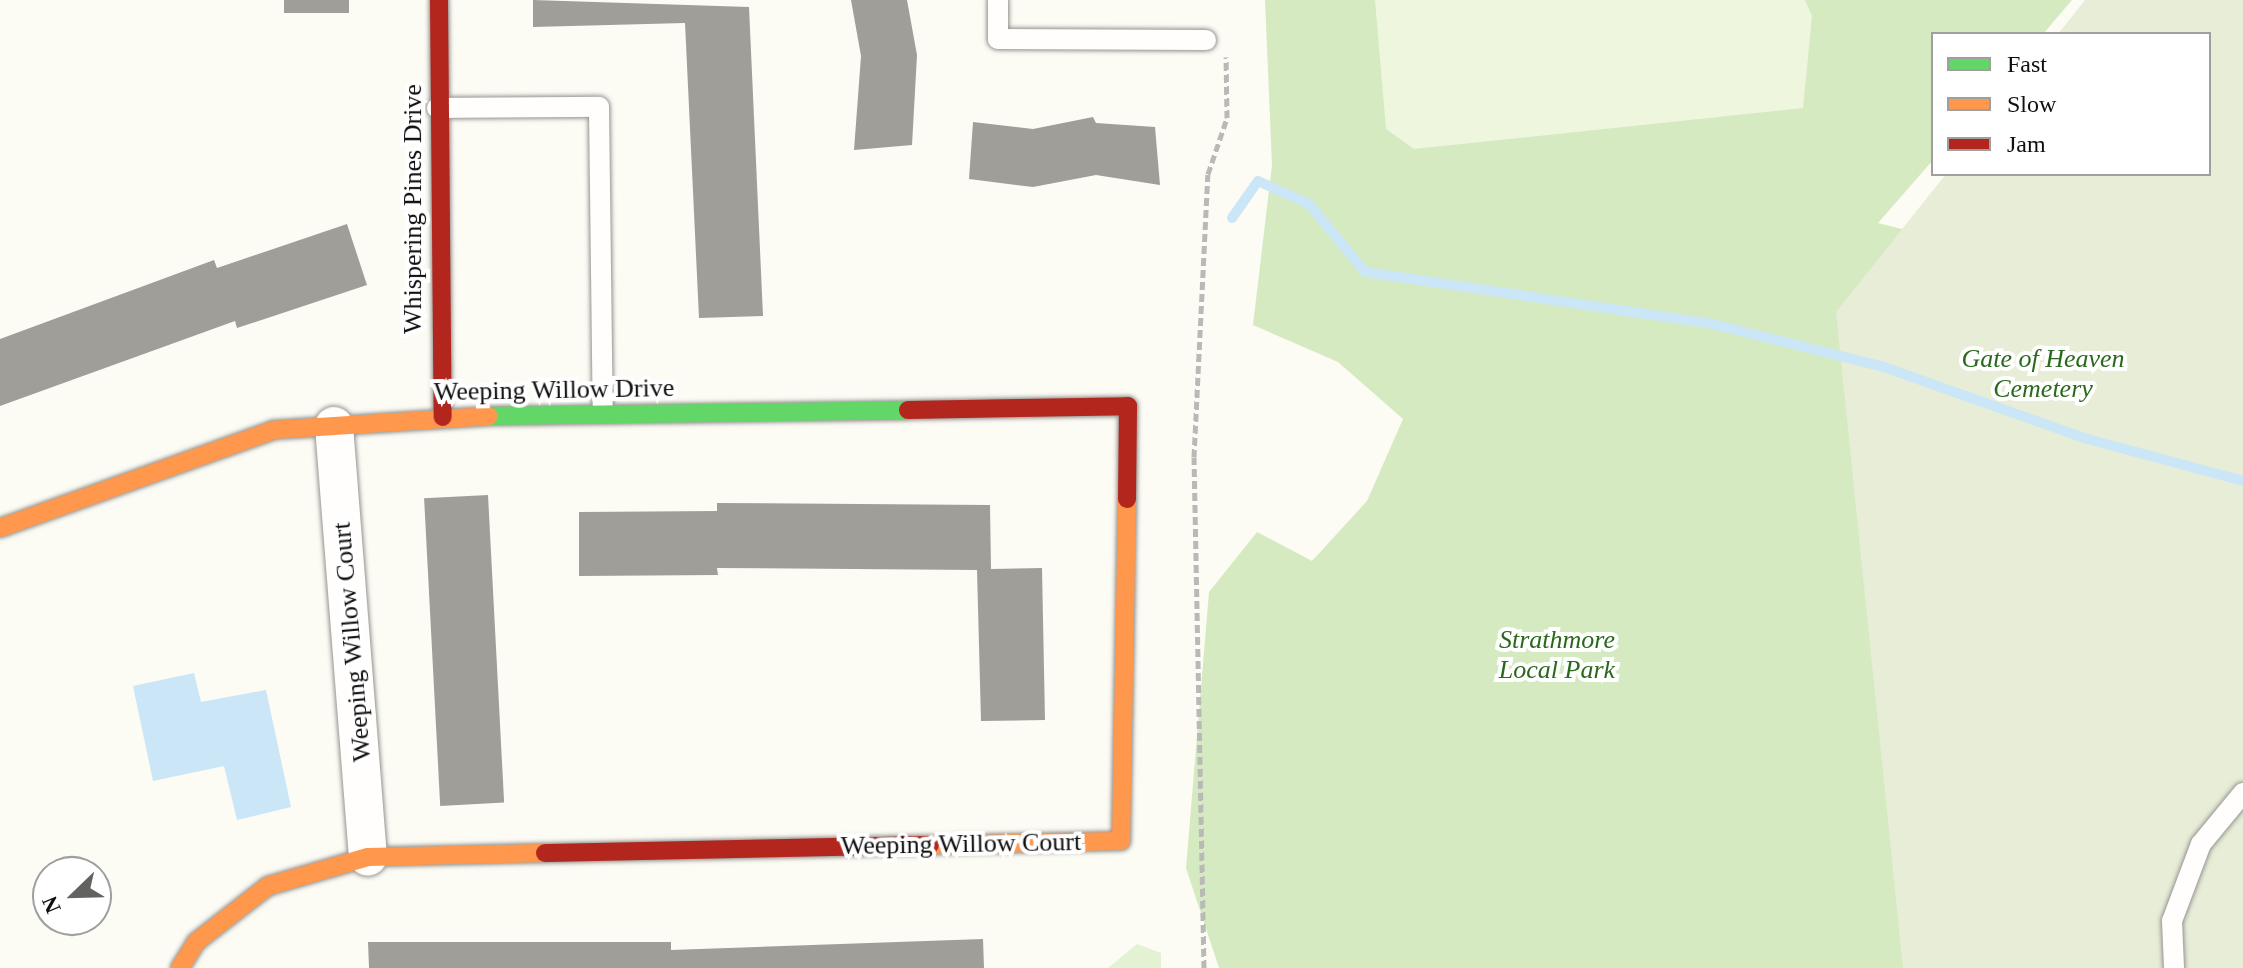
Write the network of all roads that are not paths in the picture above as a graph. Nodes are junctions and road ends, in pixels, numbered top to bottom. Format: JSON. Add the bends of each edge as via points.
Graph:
{"nodes":[{"id":1,"x":439,"y":0,"type":"edge"},
{"id":2,"x":998,"y":0,"type":"edge"},
{"id":3,"x":1206,"y":40,"type":"road end"},
{"id":4,"x":437,"y":108,"type":"junction"},
{"id":5,"x":1128,"y":406,"type":"joint"},
{"id":6,"x":603,"y":413,"type":"junction"},
{"id":7,"x":443,"y":417,"type":"junction"},
{"id":8,"x":334,"y":426,"type":"junction"},
{"id":9,"x":0,"y":528,"type":"edge"},
{"id":10,"x":2243,"y":793,"type":"edge"},
{"id":11,"x":368,"y":857,"type":"junction"},
{"id":12,"x":180,"y":968,"type":"edge"},
{"id":13,"x":2174,"y":968,"type":"edge"}],
"edges":[{"from":1,"to":4,"type":"street","name":"Whispering Pines Drive"},
{"from":2,"to":3,"type":"lane","via":[[998,39]]},
{"from":4,"to":6,"type":"lane","via":[[599,107]]},
{"from":4,"to":7,"type":"street","name":"Whispering Pines Drive"},
{"from":5,"to":6,"type":"street","name":"Weeping Willow Drive"},
{"from":5,"to":11,"type":"street","name":"Weeping Willow Court","via":[[1121,841]]},
{"from":6,"to":7,"type":"street","name":"Weeping Willow Drive"},
{"from":7,"to":8,"type":"street","name":"Weeping Willow Drive"},
{"from":8,"to":9,"type":"street","name":"Weeping Willow Drive","via":[[273,430]]},
{"from":8,"to":11,"type":"street","name":"Weeping Willow Court"},
{"from":10,"to":13,"type":"lane","via":[[2201,844],[2172,921]]},
{"from":11,"to":12,"type":"street","name":"Weeping Willow Court","via":[[268,886],[196,942]]}]}
